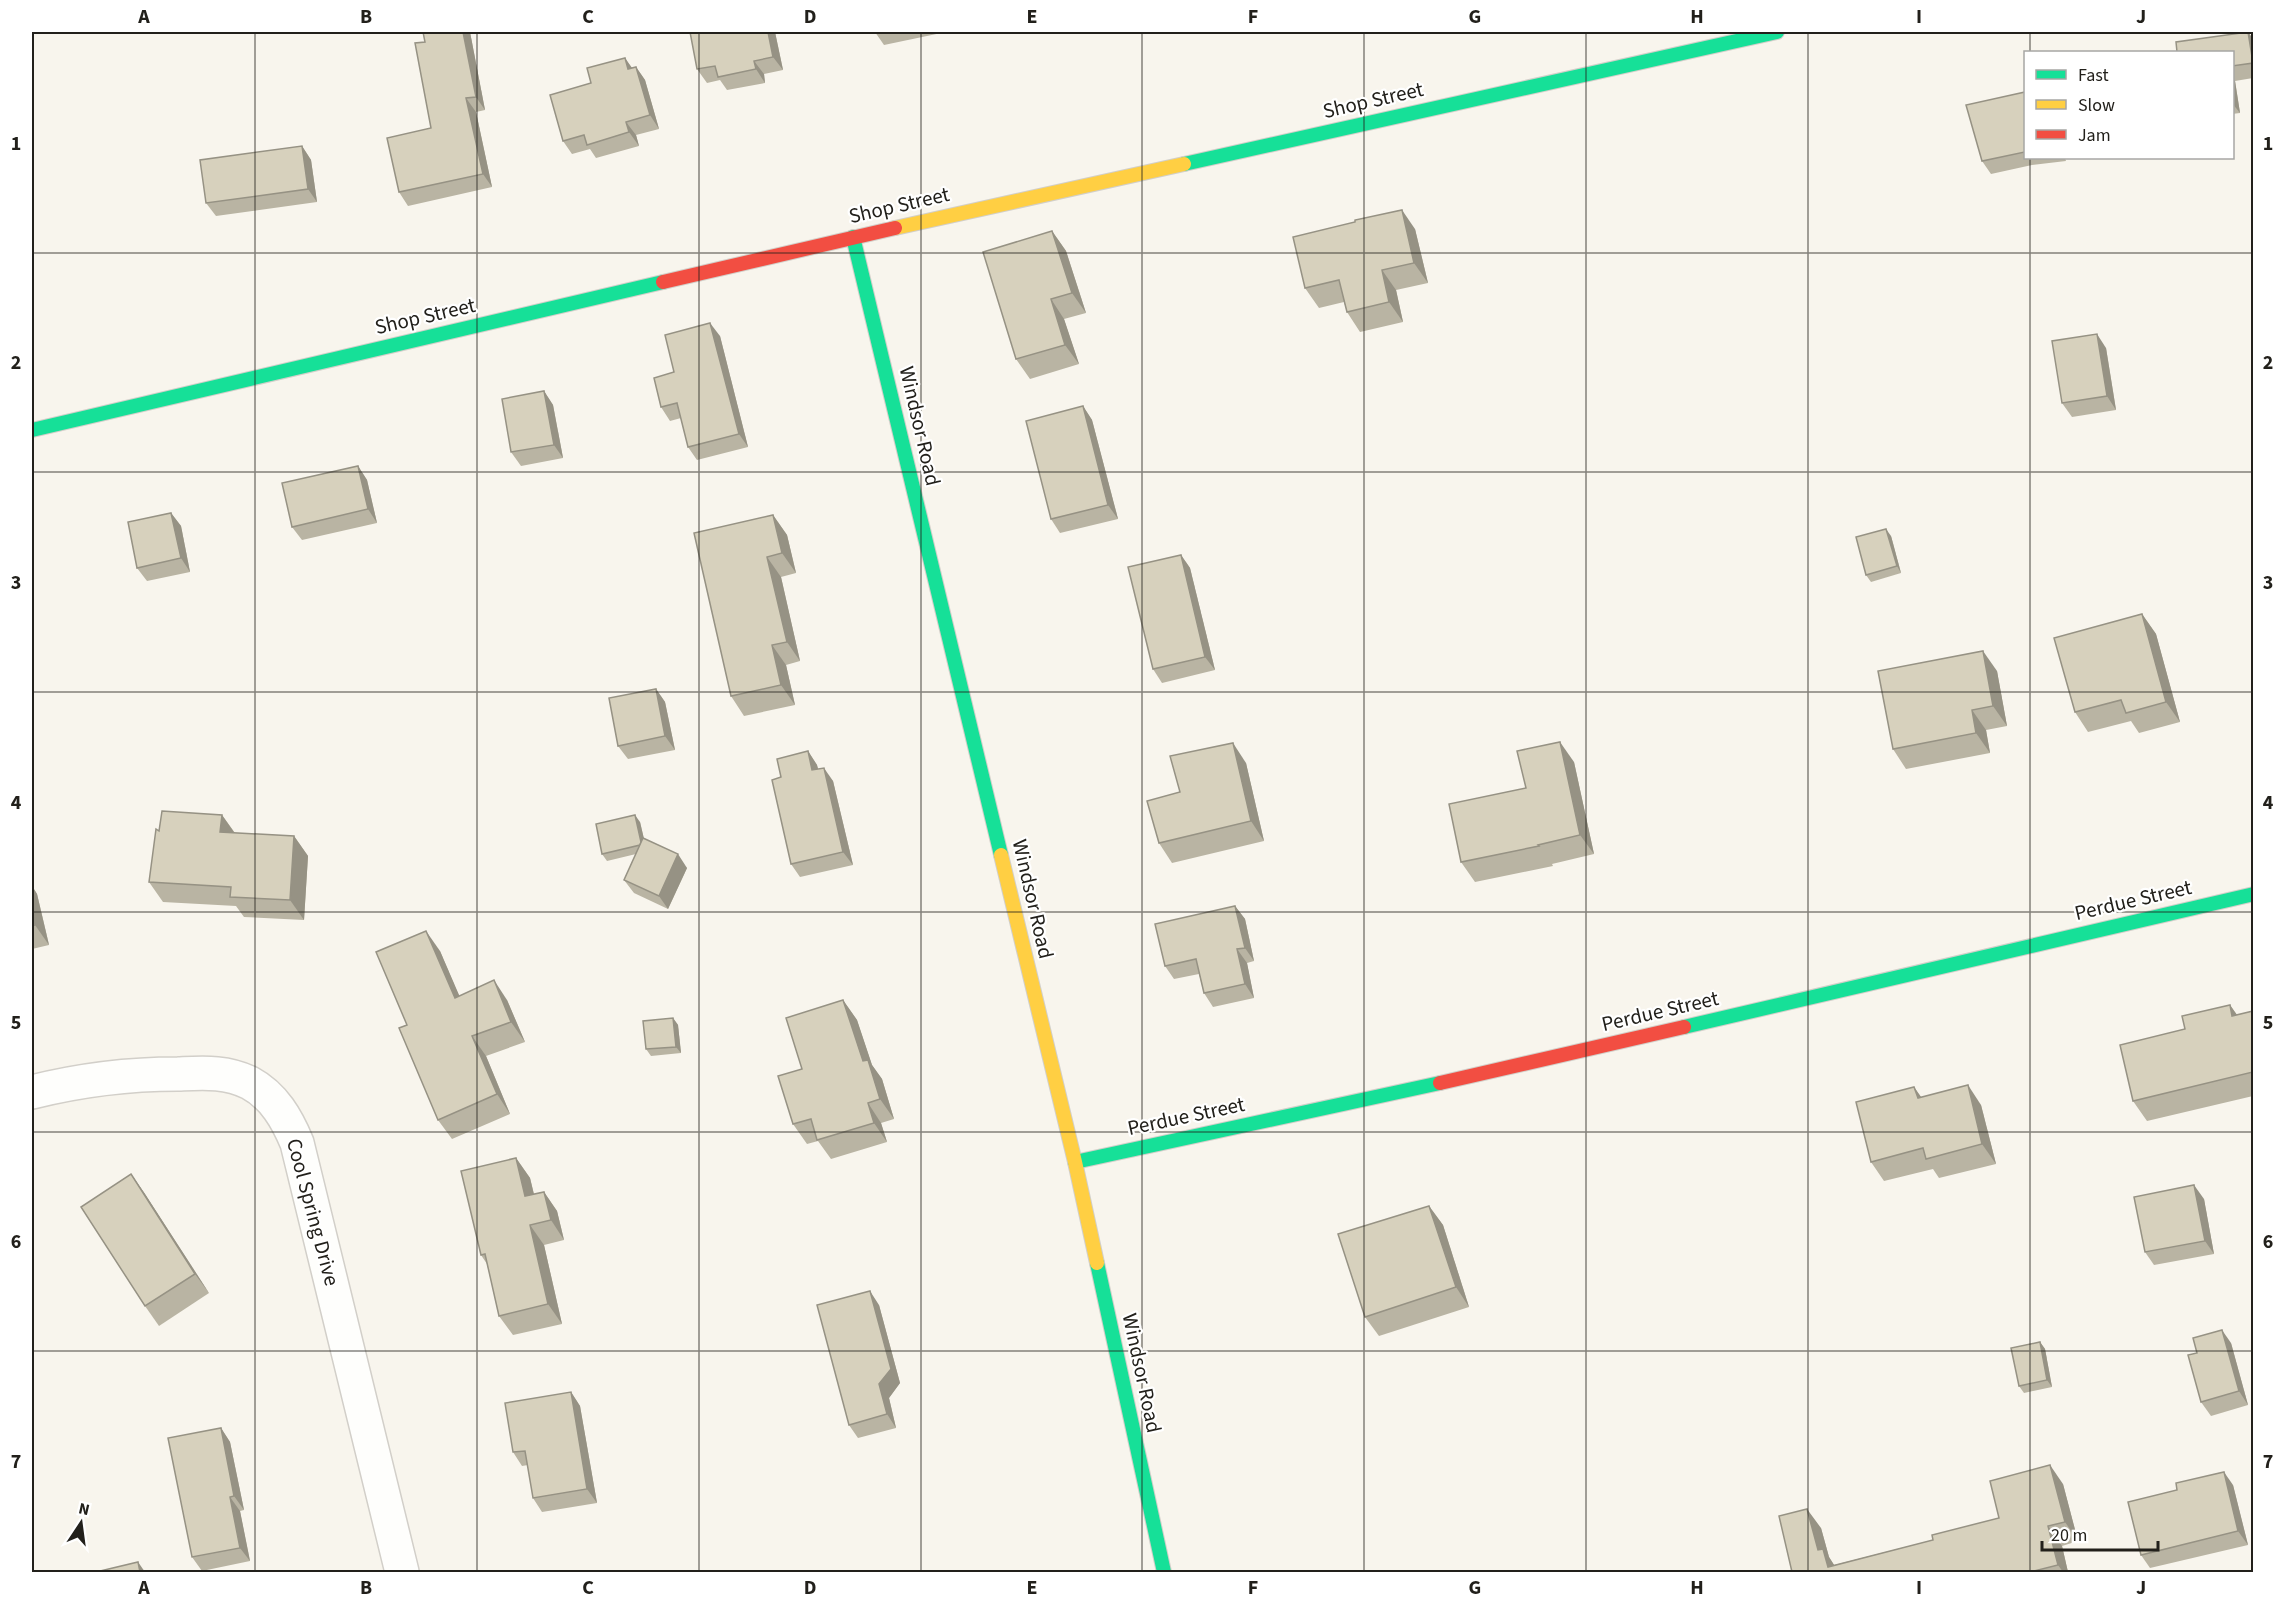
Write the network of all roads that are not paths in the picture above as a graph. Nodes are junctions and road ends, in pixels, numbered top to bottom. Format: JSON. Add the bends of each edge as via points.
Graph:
{"nodes":[{"id":1,"x":1777,"y":32,"type":"edge"},
{"id":2,"x":853,"y":237,"type":"junction"},
{"id":3,"x":32,"y":430,"type":"edge"},
{"id":4,"x":2253,"y":894,"type":"edge"},
{"id":5,"x":32,"y":1092,"type":"edge"},
{"id":6,"x":1075,"y":1162,"type":"junction"},
{"id":7,"x":402,"y":1572,"type":"edge"},
{"id":8,"x":1164,"y":1572,"type":"edge"}],
"edges":[{"from":1,"to":2,"type":"street","name":"Shop Street"},
{"from":2,"to":3,"type":"street","name":"Shop Street"},
{"from":2,"to":6,"type":"street","name":"Windsor Road"},
{"from":4,"to":6,"type":"street","name":"Perdue Street","via":[[1508,1068]]},
{"from":5,"to":7,"type":"street","name":"Cool Spring Drive","via":[[139,1074],[222,1073],[250,1084],[274,1101],[297,1143]]},
{"from":6,"to":8,"type":"street","name":"Windsor Road"}]}
